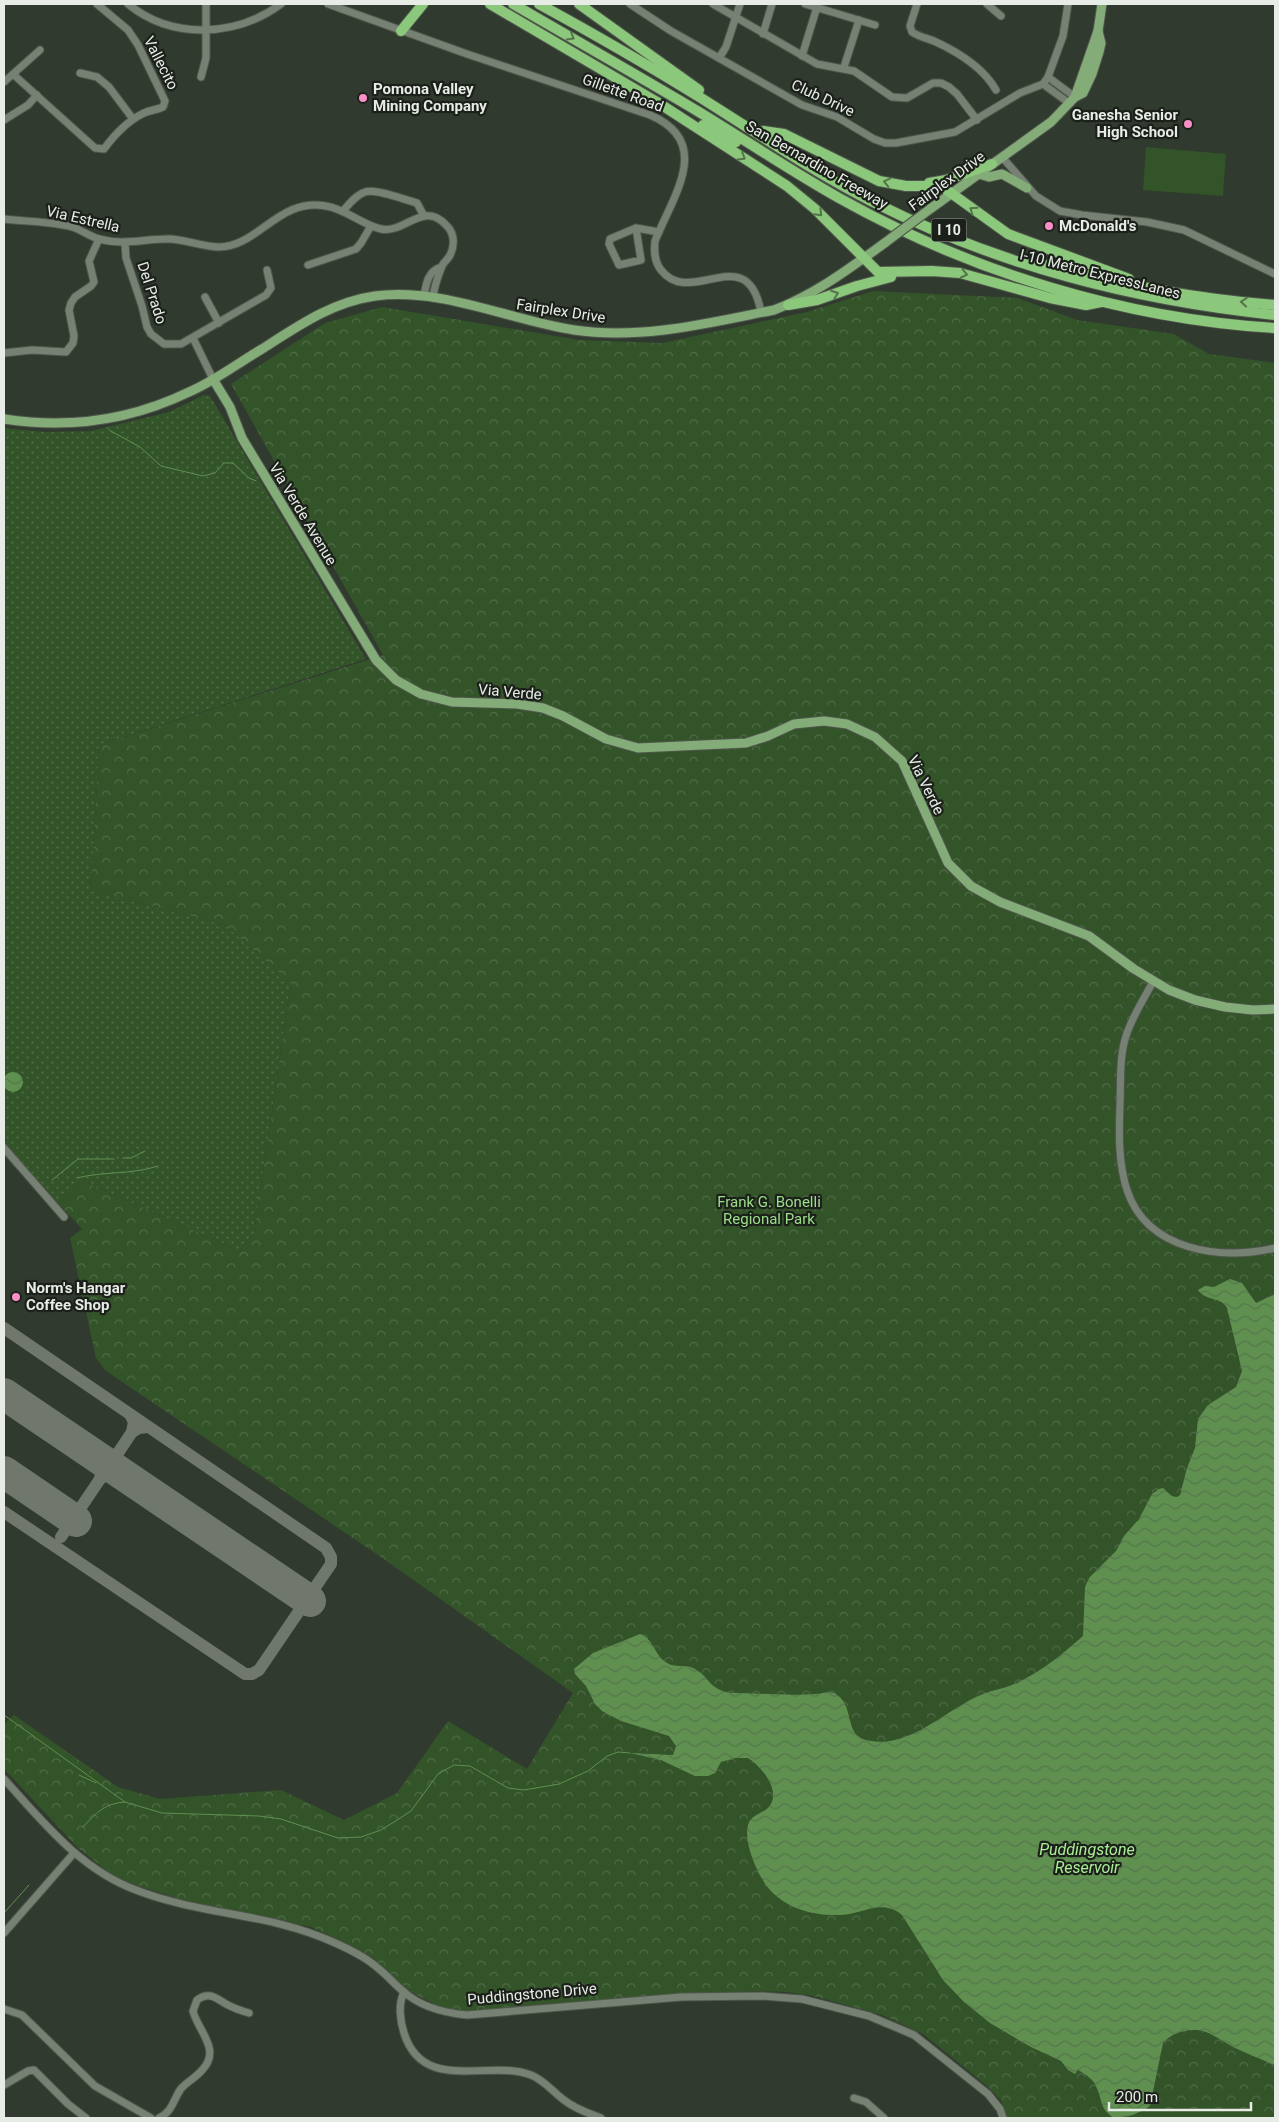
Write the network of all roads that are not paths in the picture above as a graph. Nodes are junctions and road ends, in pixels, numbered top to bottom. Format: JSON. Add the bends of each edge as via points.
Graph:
{"nodes":[{"id":1,"x":97,"y":4,"type":"edge"},
{"id":2,"x":128,"y":4,"type":"edge"},
{"id":3,"x":206,"y":4,"type":"edge"},
{"id":4,"x":280,"y":4,"type":"edge"},
{"id":5,"x":328,"y":4,"type":"edge"},
{"id":6,"x":416,"y":4,"type":"edge"},
{"id":7,"x":423,"y":4,"type":"edge"},
{"id":8,"x":480,"y":4,"type":"edge"},
{"id":9,"x":490,"y":4,"type":"edge"},
{"id":10,"x":513,"y":4,"type":"edge"},
{"id":11,"x":522,"y":4,"type":"edge"},
{"id":12,"x":539,"y":4,"type":"edge"},
{"id":13,"x":553,"y":4,"type":"edge"},
{"id":14,"x":579,"y":4,"type":"edge"},
{"id":15,"x":630,"y":4,"type":"edge"},
{"id":16,"x":713,"y":4,"type":"edge"},
{"id":17,"x":772,"y":4,"type":"edge"},
{"id":18,"x":805,"y":4,"type":"edge"},
{"id":19,"x":917,"y":4,"type":"edge"},
{"id":20,"x":987,"y":4,"type":"edge"},
{"id":21,"x":1068,"y":4,"type":"edge"},
{"id":22,"x":1102,"y":4,"type":"edge"},
{"id":23,"x":742,"y":6,"type":"edge"},
{"id":24,"x":817,"y":7,"type":"junction"},
{"id":25,"x":529,"y":13,"type":"junction"},
{"id":26,"x":1001,"y":16,"type":"dead end"},
{"id":27,"x":515,"y":18,"type":"junction"},
{"id":28,"x":735,"y":18,"type":"junction"},
{"id":29,"x":859,"y":20,"type":"junction"},
{"id":30,"x":875,"y":25,"type":"dead end"},
{"id":31,"x":206,"y":31,"type":"junction"},
{"id":32,"x":401,"y":31,"type":"junction"},
{"id":33,"x":763,"y":34,"type":"junction"},
{"id":34,"x":40,"y":50,"type":"dead end"},
{"id":35,"x":802,"y":56,"type":"junction"},
{"id":36,"x":719,"y":58,"type":"junction"},
{"id":37,"x":844,"y":67,"type":"junction"},
{"id":38,"x":80,"y":73,"type":"dead end"},
{"id":39,"x":14,"y":75,"type":"junction"},
{"id":40,"x":201,"y":77,"type":"dead end"},
{"id":41,"x":1048,"y":77,"type":"junction"},
{"id":42,"x":4,"y":82,"type":"edge"},
{"id":43,"x":1042,"y":84,"type":"junction"},
{"id":44,"x":699,"y":90,"type":"junction"},
{"id":45,"x":996,"y":90,"type":"dead end"},
{"id":46,"x":37,"y":95,"type":"junction"},
{"id":47,"x":1072,"y":100,"type":"junction"},
{"id":48,"x":657,"y":102,"type":"junction"},
{"id":49,"x":133,"y":119,"type":"junction"},
{"id":50,"x":4,"y":120,"type":"edge"},
{"id":51,"x":977,"y":120,"type":"junction"},
{"id":52,"x":763,"y":131,"type":"junction"},
{"id":53,"x":737,"y":136,"type":"junction"},
{"id":54,"x":1002,"y":157,"type":"junction"},
{"id":55,"x":992,"y":164,"type":"junction"},
{"id":56,"x":797,"y":173,"type":"junction"},
{"id":57,"x":978,"y":174,"type":"junction"},
{"id":58,"x":923,"y":185,"type":"junction"},
{"id":59,"x":1027,"y":188,"type":"junction"},
{"id":60,"x":951,"y":194,"type":"junction"},
{"id":61,"x":344,"y":211,"type":"junction"},
{"id":62,"x":424,"y":216,"type":"junction"},
{"id":63,"x":4,"y":219,"type":"edge"},
{"id":64,"x":371,"y":226,"type":"junction"},
{"id":65,"x":636,"y":228,"type":"junction"},
{"id":66,"x":659,"y":232,"type":"junction"},
{"id":67,"x":99,"y":239,"type":"junction"},
{"id":68,"x":125,"y":243,"type":"junction"},
{"id":69,"x":863,"y":258,"type":"junction"},
{"id":70,"x":308,"y":265,"type":"dead end"},
{"id":71,"x":267,"y":270,"type":"dead end"},
{"id":72,"x":916,"y":271,"type":"junction"},
{"id":73,"x":1275,"y":274,"type":"edge"},
{"id":74,"x":1150,"y":288,"type":"junction"},
{"id":75,"x":205,"y":297,"type":"dead end"},
{"id":76,"x":428,"y":297,"type":"junction"},
{"id":77,"x":1105,"y":302,"type":"junction"},
{"id":78,"x":788,"y":304,"type":"junction"},
{"id":79,"x":1275,"y":305,"type":"edge"},
{"id":80,"x":761,"y":312,"type":"junction"},
{"id":81,"x":1275,"y":315,"type":"edge"},
{"id":82,"x":1275,"y":321,"type":"edge"},
{"id":83,"x":219,"y":323,"type":"junction"},
{"id":84,"x":1275,"y":328,"type":"edge"},
{"id":85,"x":193,"y":338,"type":"junction"},
{"id":86,"x":4,"y":353,"type":"edge"},
{"id":87,"x":213,"y":379,"type":"junction"},
{"id":88,"x":4,"y":419,"type":"edge"},
{"id":89,"x":376,"y":660,"type":"joint"},
{"id":90,"x":1153,"y":982,"type":"junction"},
{"id":91,"x":1275,"y":1008,"type":"edge"},
{"id":92,"x":4,"y":1148,"type":"edge"},
{"id":93,"x":64,"y":1217,"type":"dead end"},
{"id":94,"x":1275,"y":1248,"type":"edge"},
{"id":95,"x":4,"y":1779,"type":"edge"},
{"id":96,"x":74,"y":1853,"type":"junction"},
{"id":97,"x":4,"y":1933,"type":"edge"},
{"id":98,"x":404,"y":1992,"type":"junction"},
{"id":99,"x":4,"y":2008,"type":"edge"},
{"id":100,"x":249,"y":2013,"type":"dead end"},
{"id":101,"x":4,"y":2085,"type":"edge"},
{"id":102,"x":854,"y":2098,"type":"dead end"},
{"id":103,"x":86,"y":2118,"type":"edge"},
{"id":104,"x":151,"y":2118,"type":"edge"},
{"id":105,"x":160,"y":2118,"type":"edge"},
{"id":106,"x":601,"y":2118,"type":"edge"},
{"id":107,"x":884,"y":2118,"type":"edge"},
{"id":108,"x":1003,"y":2118,"type":"edge"}],
"edges":[{"from":1,"to":49,"type":"street","name":"Vallecito","via":[[128,30],[165,101],[163,107]]},
{"from":2,"to":31,"type":"street","via":[[159,22],[182,29]]},
{"from":3,"to":31,"type":"street"},
{"from":4,"to":31,"type":"street","via":[[249,22]]},
{"from":5,"to":32,"type":"street","name":"Gillette Road"},
{"from":6,"to":32,"type":"highway"},
{"from":7,"to":32,"type":"highway"},
{"from":8,"to":27,"type":"highway"},
{"from":9,"to":27,"type":"highway"},
{"from":10,"to":25,"type":"highway","name":"San Bernardino Freeway","number":"I 10"},
{"from":11,"to":25,"type":"highway"},
{"from":12,"to":81,"type":"highway","name":"I-10 Metro ExpressLanes","via":[[664,76],[834,181],[958,241],[1051,273],[1122,292],[1191,305]]},
{"from":13,"to":44,"type":"highway","name":"San Bernardino Freeway","number":"I 10"},
{"from":14,"to":44,"type":"highway"},
{"from":15,"to":36,"type":"street","name":"Club Drive"},
{"from":16,"to":28,"type":"street"},
{"from":17,"to":33,"type":"street"},
{"from":18,"to":24,"type":"street"},
{"from":19,"to":45,"type":"street","via":[[910,26],[912,32],[970,61],[990,79]]},
{"from":20,"to":26,"type":"street"},
{"from":21,"to":41,"type":"street","name":"Club Drive","via":[[1063,36]]},
{"from":22,"to":47,"type":"main road","name":"Fairplex Drive","via":[[1098,30]]},
{"from":23,"to":28,"type":"street"},
{"from":24,"to":29,"type":"street"},
{"from":24,"to":35,"type":"street"},
{"from":25,"to":53,"type":"highway","name":"San Bernardino Freeway","number":"I 10","one_way":true},
{"from":27,"to":48,"type":"highway"},
{"from":28,"to":33,"type":"street"},
{"from":28,"to":36,"type":"street"},
{"from":29,"to":30,"type":"street"},
{"from":29,"to":37,"type":"street"},
{"from":31,"to":40,"type":"street","via":[[206,58]]},
{"from":32,"to":66,"type":"street","name":"Gillette Road","via":[[650,115],[670,126],[682,142],[685,170]]},
{"from":33,"to":35,"type":"street"},
{"from":34,"to":39,"type":"street"},
{"from":35,"to":37,"type":"street","via":[[823,66]]},
{"from":36,"to":51,"type":"street","name":"Club Drive","via":[[809,109],[836,117],[885,143],[940,136]]},
{"from":37,"to":51,"type":"street","via":[[862,75],[884,93],[900,99],[933,83],[941,83],[957,94]]},
{"from":38,"to":49,"type":"street","via":[[97,77],[109,87]]},
{"from":39,"to":42,"type":"street"},
{"from":39,"to":46,"type":"street","name":"Vallecito"},
{"from":41,"to":43,"type":"street","name":"Club Drive"},
{"from":41,"to":47,"type":"street"},
{"from":43,"to":47,"type":"street"},
{"from":43,"to":51,"type":"street","name":"Club Drive","via":[[1020,93]]},
{"from":44,"to":52,"type":"highway","name":"San Bernardino Freeway","number":"I 10"},
{"from":46,"to":49,"type":"street","name":"Vallecito","via":[[95,148],[104,148]]},
{"from":46,"to":50,"type":"street","via":[[28,105]]},
{"from":47,"to":54,"type":"main road","name":"Fairplex Drive","via":[[1051,122]]},
{"from":48,"to":56,"type":"highway"},
{"from":48,"to":69,"type":"highway","one_way":true,"via":[[797,193]]},
{"from":58,"to":52,"type":"highway","one_way":true,"via":[[906,186],[879,181],[784,134]]},
{"from":52,"to":74,"type":"highway","name":"San Bernardino Freeway","number":"I 10","via":[[863,190],[944,228],[1048,265]]},
{"from":53,"to":56,"type":"highway","name":"San Bernardino Freeway","number":"I 10"},
{"from":53,"to":82,"type":"highway","name":"I-10 Metro ExpressLanes","via":[[751,138],[829,185],[896,220],[1008,266],[1153,305]]},
{"from":54,"to":55,"type":"main road","name":"Fairplex Drive"},
{"from":54,"to":59,"type":"street"},
{"from":55,"to":57,"type":"main road","name":"Fairplex Drive"},
{"from":55,"to":58,"type":"highway"},
{"from":56,"to":77,"type":"highway","name":"San Bernardino Freeway","number":"I 10","via":[[866,212],[935,245],[1002,271]]},
{"from":57,"to":59,"type":"main road","via":[[989,177],[1002,174]]},
{"from":57,"to":60,"type":"main road","name":"Fairplex Drive"},
{"from":58,"to":60,"type":"highway","via":[[936,186]]},
{"from":59,"to":73,"type":"street","via":[[1052,207],[1069,213],[1184,230]]},
{"from":60,"to":69,"type":"main road","name":"Fairplex Drive","bridge":true},
{"from":74,"to":60,"type":"highway","one_way":true,"via":[[1008,234]]},
{"from":61,"to":62,"type":"street","via":[[365,192],[374,192],[417,203]]},
{"from":61,"to":64,"type":"street","name":"Via Estrella"},
{"from":61,"to":68,"type":"street","name":"Via Estrella","via":[[326,206],[299,207],[285,212],[244,239],[220,247],[170,239]]},
{"from":62,"to":64,"type":"street","name":"Via Estrella","via":[[391,230]]},
{"from":62,"to":76,"type":"street","via":[[443,222],[452,235],[452,252],[441,267],[433,271]]},
{"from":63,"to":67,"type":"street","name":"Via Estrella","via":[[57,224]]},
{"from":64,"to":70,"type":"street","via":[[356,249]]},
{"from":65,"to":65,"type":"street","via":[[610,239],[609,244],[619,265],[640,260]]},
{"from":65,"to":66,"type":"street"},
{"from":66,"to":80,"type":"street","name":"Gillette Road","via":[[655,258],[669,277],[684,283],[737,277],[755,291]]},
{"from":67,"to":68,"type":"street","name":"Via Estrella"},
{"from":67,"to":86,"type":"street","via":[[89,261],[94,282],[75,297],[69,310],[74,336],[70,349],[66,352],[32,350]]},
{"from":68,"to":85,"type":"street","name":"Del Prado","via":[[126,258],[150,334],[164,344],[172,345]]},
{"from":69,"to":72,"type":"highway","via":[[878,272]]},
{"from":69,"to":78,"type":"main road","name":"Fairplex Drive","via":[[822,288]]},
{"from":71,"to":83,"type":"street","name":"Del Prado","via":[[271,288],[266,295]]},
{"from":72,"to":77,"type":"highway","one_way":true,"via":[[960,273],[1086,305]]},
{"from":78,"to":72,"type":"highway","one_way":true,"via":[[817,300]]},
{"from":79,"to":74,"type":"highway","name":"San Bernardino Freeway","number":"I 10","one_way":true},
{"from":75,"to":83,"type":"street"},
{"from":76,"to":80,"type":"main road","name":"Fairplex Drive","via":[[540,324],[606,332],[670,330]]},
{"from":76,"to":87,"type":"main road","name":"Fairplex Drive","via":[[375,296],[336,307],[302,324]]},
{"from":77,"to":84,"type":"highway","name":"San Bernardino Freeway","number":"I 10","via":[[1207,321]]},
{"from":78,"to":80,"type":"main road","name":"Fairplex Drive"},
{"from":83,"to":85,"type":"street","name":"Del Prado"},
{"from":85,"to":87,"type":"street"},
{"from":87,"to":88,"type":"main road","name":"Fairplex Drive","via":[[191,392],[127,415],[62,423]]},
{"from":87,"to":89,"type":"main road","name":"Via Verde Avenue","via":[[242,438]]},
{"from":89,"to":90,"type":"main road","name":"Via Verde","via":[[396,680],[421,694],[452,702],[543,708],[606,739],[638,748],[746,743],[794,724],[824,721],[848,724],[875,737],[902,761],[948,863],[971,886],[1000,902],[1089,936]]},
{"from":90,"to":91,"type":"main road","name":"Via Verde","via":[[1195,1000],[1225,1007]]},
{"from":90,"to":94,"type":"street","via":[[1131,1020],[1122,1051],[1118,1145],[1127,1191],[1150,1225],[1182,1245],[1227,1254]]},
{"from":92,"to":93,"type":"street"},
{"from":95,"to":96,"type":"street","name":"Puddingstone Drive"},
{"from":96,"to":97,"type":"street"},
{"from":96,"to":98,"type":"street","name":"Puddingstone Drive","via":[[120,1883],[153,1896],[288,1925],[324,1938],[365,1958]]},
{"from":98,"to":106,"type":"street","via":[[400,1998],[403,2031],[414,2053],[423,2060],[447,2070],[529,2074],[570,2105]]},
{"from":98,"to":108,"type":"street","name":"Puddingstone Drive","via":[[452,2014],[681,1997],[783,1996],[823,2003],[869,2016],[914,2035],[988,2094]]},
{"from":99,"to":104,"type":"street","via":[[22,2015],[94,2086]]},
{"from":100,"to":105,"type":"street","via":[[214,1996],[207,1995],[197,2000],[193,2011],[209,2046],[208,2062],[181,2089],[170,2110]]},
{"from":101,"to":103,"type":"street","via":[[28,2070],[34,2070]]},
{"from":102,"to":107,"type":"street","via":[[866,2102]]}]}
